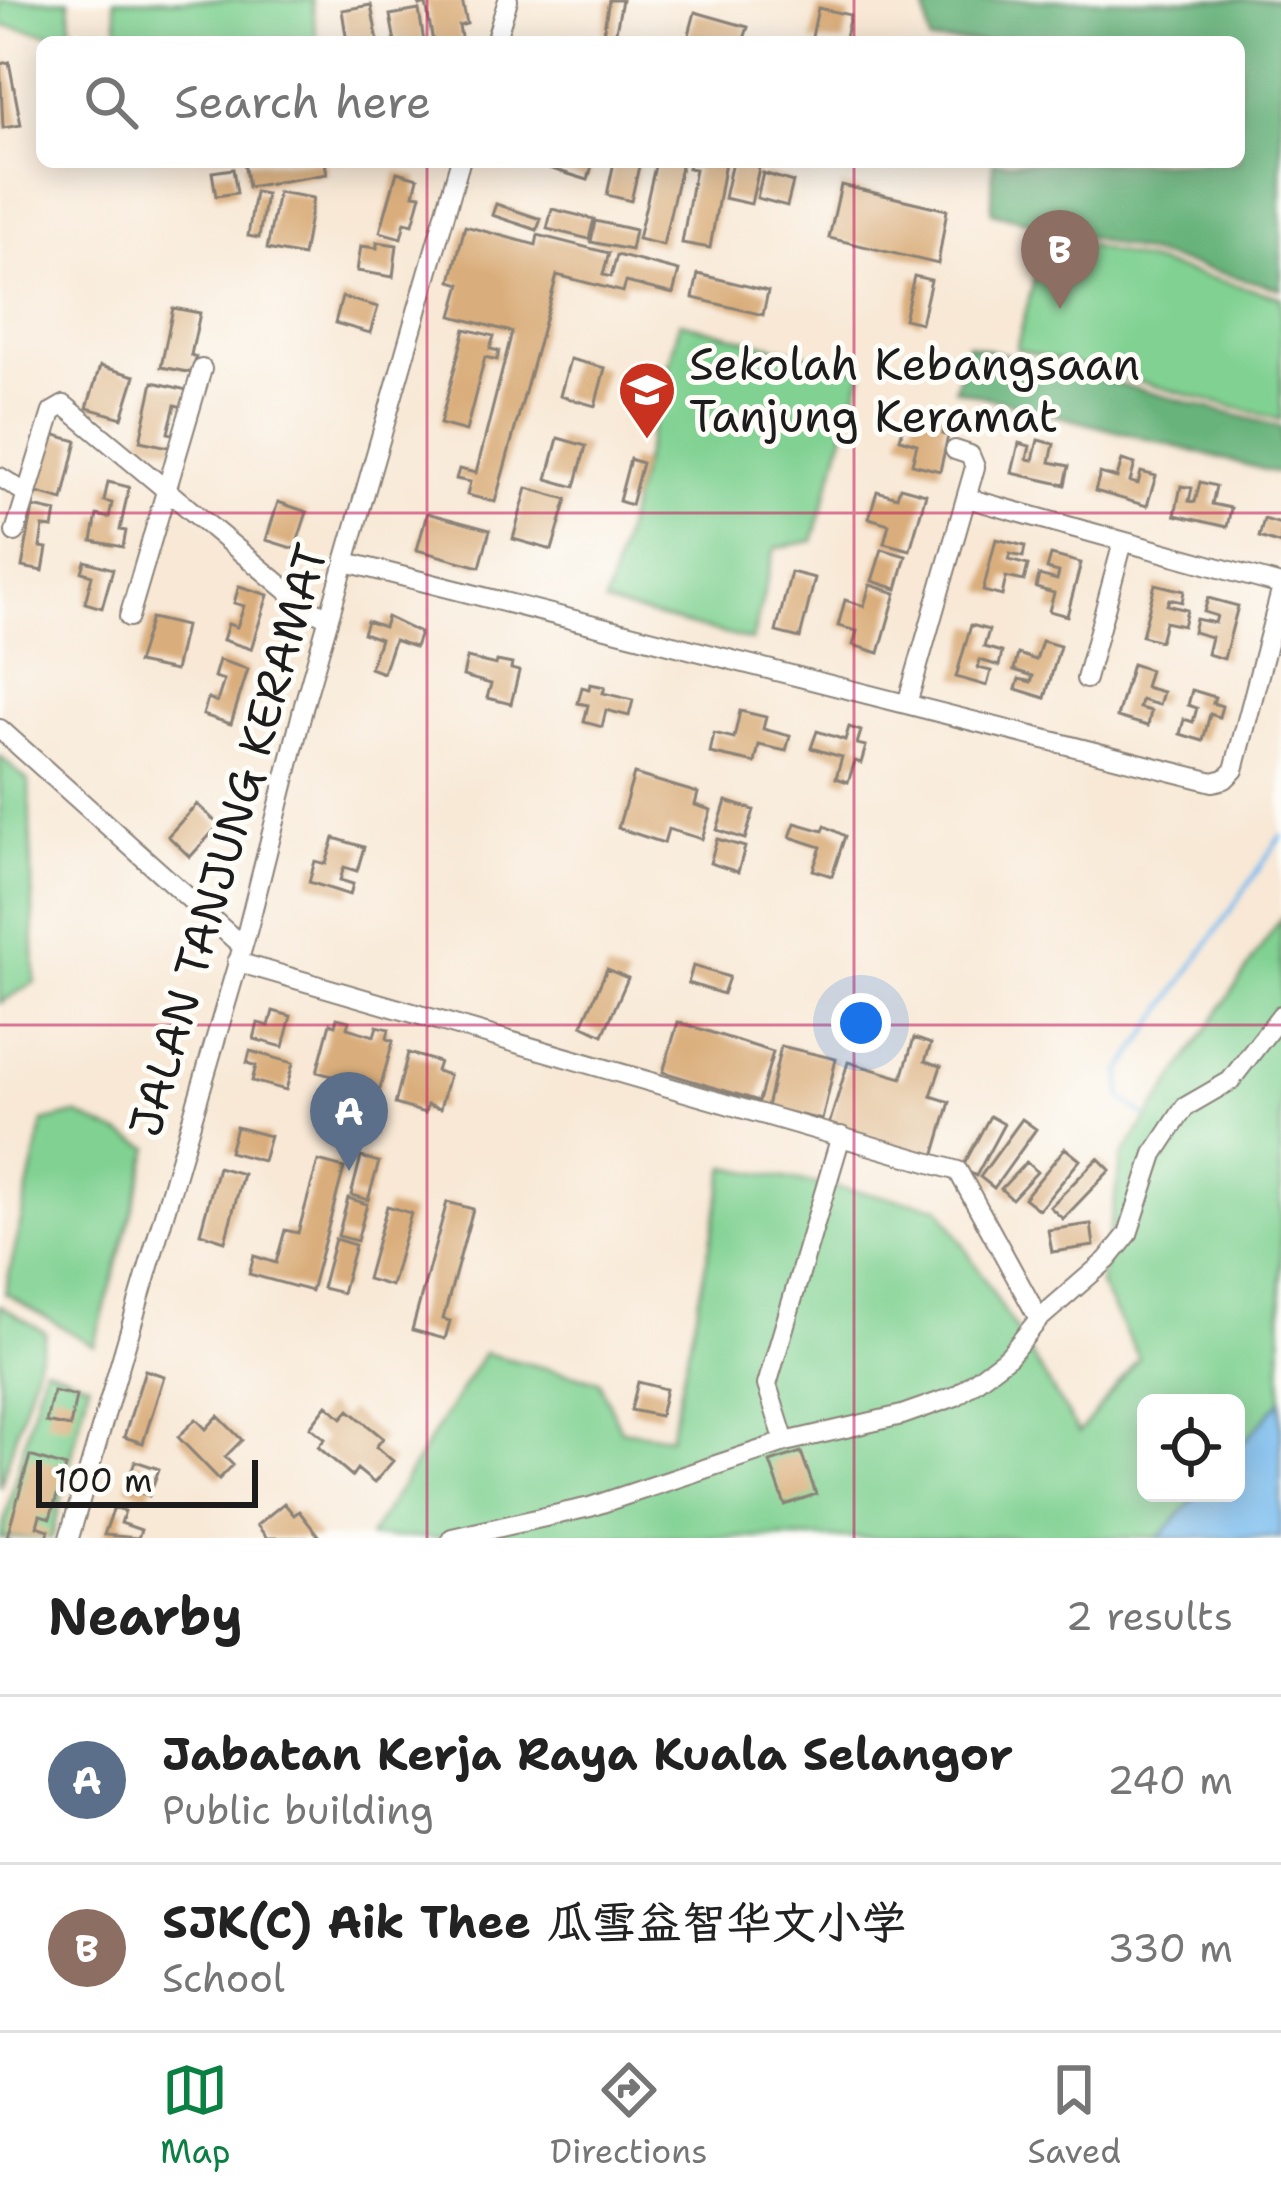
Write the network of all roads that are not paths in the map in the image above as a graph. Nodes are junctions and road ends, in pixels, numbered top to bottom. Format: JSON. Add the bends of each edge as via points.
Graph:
{"nodes":[{"id":1,"x":508,"y":0,"type":"edge"},
{"id":2,"x":497,"y":36,"type":"edge"},
{"id":3,"x":458,"y":168,"type":"edge"},
{"id":4,"x":202,"y":369,"type":"dead end"},
{"id":5,"x":955,"y":450,"type":"dead end"},
{"id":6,"x":0,"y":477,"type":"edge"},
{"id":7,"x":167,"y":490,"type":"junction"},
{"id":8,"x":27,"y":494,"type":"junction"},
{"id":9,"x":968,"y":498,"type":"junction"},
{"id":10,"x":15,"y":532,"type":"dead end"},
{"id":11,"x":1123,"y":542,"type":"junction"},
{"id":12,"x":346,"y":562,"type":"junction"},
{"id":13,"x":1281,"y":588,"type":"edge"},
{"id":14,"x":129,"y":617,"type":"dead end"},
{"id":15,"x":328,"y":617,"type":"junction"},
{"id":16,"x":1086,"y":679,"type":"dead end"},
{"id":17,"x":907,"y":704,"type":"junction"},
{"id":18,"x":0,"y":729,"type":"edge"},
{"id":19,"x":240,"y":954,"type":"junction"},
{"id":20,"x":1281,"y":1015,"type":"edge"},
{"id":21,"x":841,"y":1136,"type":"junction"},
{"id":22,"x":1039,"y":1319,"type":"junction"},
{"id":23,"x":785,"y":1442,"type":"junction"},
{"id":24,"x":70,"y":1538,"type":"edge"},
{"id":25,"x":452,"y":1538,"type":"edge"}],
"edges":[{"from":1,"to":2,"type":"street"},
{"from":3,"to":12,"type":"street","name":"JALAN TANJUNG KERAMAT"},
{"from":4,"to":7,"type":"street"},
{"from":5,"to":9,"type":"street","via":[[975,462]]},
{"from":6,"to":8,"type":"street"},
{"from":7,"to":8,"type":"street","via":[[64,405],[52,412]]},
{"from":7,"to":14,"type":"street"},
{"from":7,"to":15,"type":"street"},
{"from":8,"to":10,"type":"street"},
{"from":9,"to":11,"type":"street"},
{"from":9,"to":17,"type":"street"},
{"from":11,"to":13,"type":"street"},
{"from":11,"to":16,"type":"street"},
{"from":12,"to":15,"type":"street","name":"JALAN TANJUNG KERAMAT"},
{"from":12,"to":17,"type":"street"},
{"from":13,"to":17,"type":"street","via":[[1234,770],[1219,781]]},
{"from":15,"to":19,"type":"street","name":"JALAN TANJUNG KERAMAT"},
{"from":18,"to":19,"type":"street"},
{"from":19,"to":21,"type":"street"},
{"from":19,"to":24,"type":"street","name":"JALAN TANJUNG KERAMAT"},
{"from":20,"to":22,"type":"street","via":[[1230,1081],[1185,1107],[1154,1154],[1128,1234]]},
{"from":21,"to":22,"type":"street","via":[[958,1171]]},
{"from":21,"to":23,"type":"street","via":[[767,1385]]},
{"from":22,"to":23,"type":"street","via":[[1009,1356],[956,1396]]},
{"from":23,"to":25,"type":"street","via":[[590,1507]]}]}
